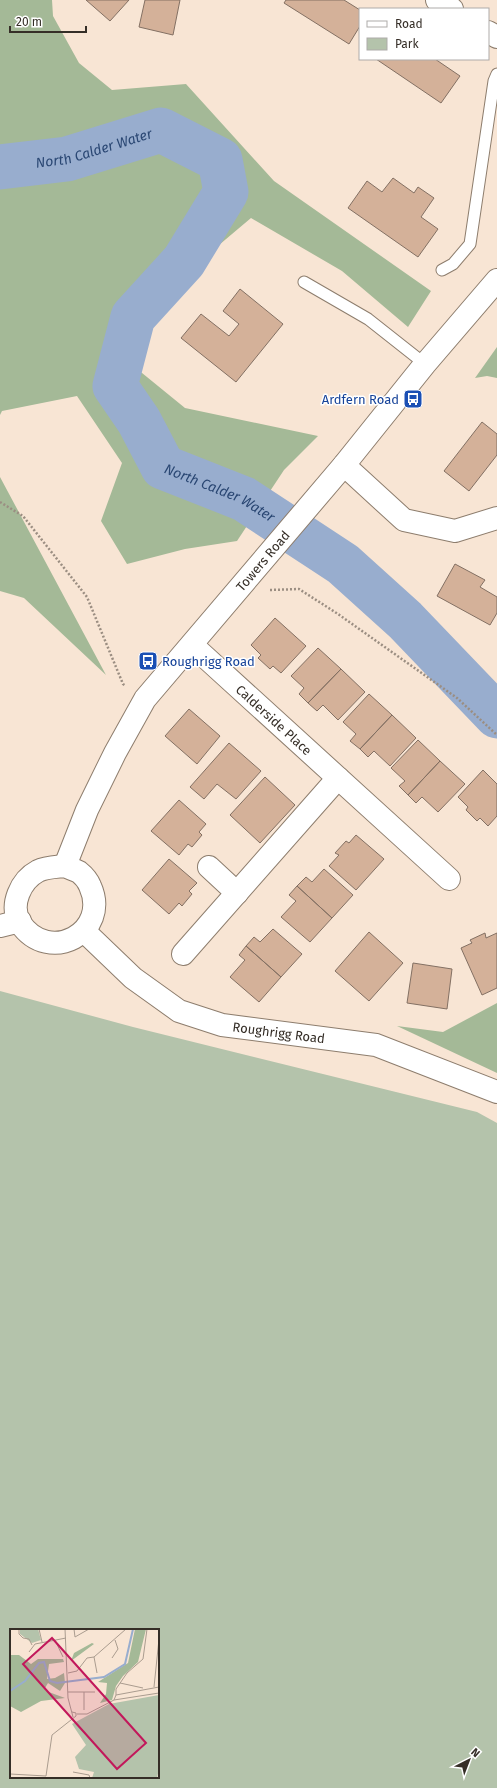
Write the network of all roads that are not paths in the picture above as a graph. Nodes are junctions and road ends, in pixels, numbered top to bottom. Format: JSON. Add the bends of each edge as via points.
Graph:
{"nodes":[{"id":1,"x":437,"y":0,"type":"edge"},
{"id":2,"x":450,"y":8,"type":"edge"},
{"id":3,"x":497,"y":74,"type":"edge"},
{"id":4,"x":442,"y":270,"type":"dead end"},
{"id":5,"x":497,"y":280,"type":"edge"},
{"id":6,"x":304,"y":282,"type":"dead end"},
{"id":7,"x":425,"y":364,"type":"junction"},
{"id":8,"x":344,"y":465,"type":"junction"},
{"id":9,"x":497,"y":518,"type":"edge"},
{"id":10,"x":192,"y":645,"type":"junction"},
{"id":11,"x":338,"y":778,"type":"junction"},
{"id":12,"x":65,"y":866,"type":"junction"},
{"id":13,"x":209,"y":868,"type":"dead end"},
{"id":14,"x":449,"y":879,"type":"dead end"},
{"id":15,"x":237,"y":893,"type":"junction"},
{"id":16,"x":10,"y":924,"type":"edge"},
{"id":17,"x":84,"y":930,"type":"junction"},
{"id":18,"x":183,"y":954,"type":"dead end"},
{"id":19,"x":497,"y":1092,"type":"edge"}],
"edges":[{"from":1,"to":2,"type":"street"},
{"from":3,"to":4,"type":"lane","via":[[470,244],[454,264]]},
{"from":5,"to":7,"type":"street","name":"Towers Road"},
{"from":6,"to":7,"type":"lane","via":[[368,319]]},
{"from":7,"to":8,"type":"street","name":"Towers Road"},
{"from":8,"to":9,"type":"street","via":[[404,520],[455,531]]},
{"from":8,"to":10,"type":"street","name":"Towers Road"},
{"from":10,"to":11,"type":"street","name":"Calderside Place"},
{"from":10,"to":12,"type":"street","name":"Towers Road","via":[[145,699],[91,803]]},
{"from":11,"to":14,"type":"street","name":"Calderside Place"},
{"from":11,"to":15,"type":"street"},
{"from":12,"to":16,"type":"street","via":[[40,870],[22,885],[17,897],[16,912]]},
{"from":12,"to":17,"type":"street","via":[[79,872],[88,881],[93,894],[94,910]]},
{"from":13,"to":15,"type":"street"},
{"from":15,"to":18,"type":"street"},
{"from":16,"to":17,"type":"street","via":[[48,943],[62,943],[73,939]]},
{"from":17,"to":19,"type":"street","name":"Roughrigg Road","via":[[133,978],[179,1011],[222,1025],[376,1045]]}]}
